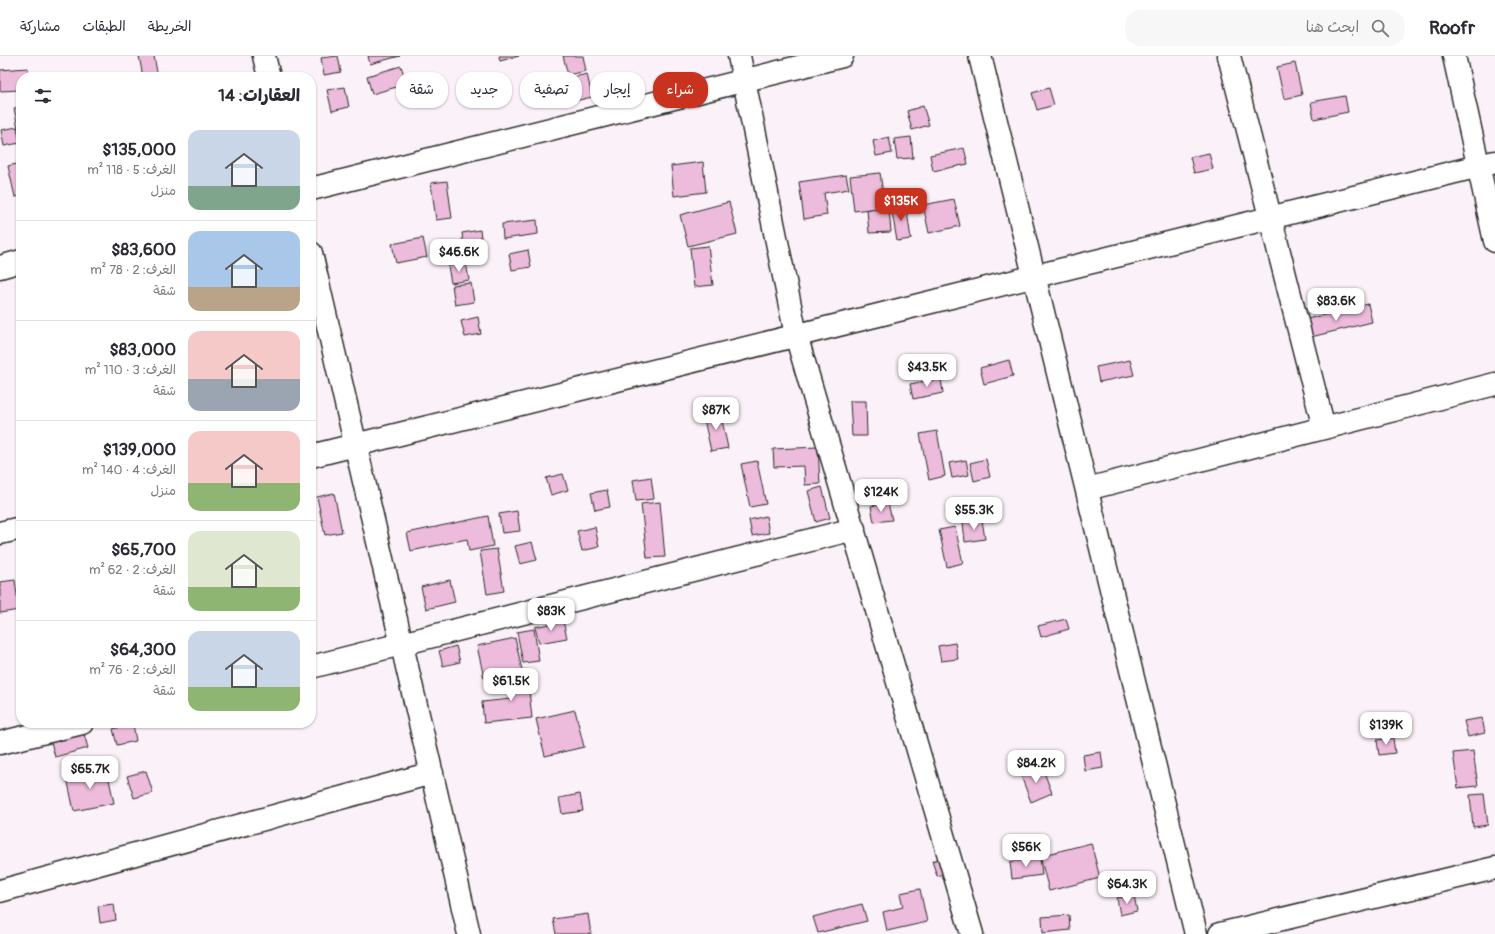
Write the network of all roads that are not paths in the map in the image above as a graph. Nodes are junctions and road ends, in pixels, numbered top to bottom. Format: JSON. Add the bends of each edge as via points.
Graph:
{"nodes":[{"id":1,"x":264,"y":56,"type":"edge"},
{"id":2,"x":738,"y":56,"type":"edge"},
{"id":3,"x":842,"y":56,"type":"edge"},
{"id":4,"x":980,"y":56,"type":"edge"},
{"id":5,"x":1229,"y":56,"type":"edge"},
{"id":6,"x":1454,"y":56,"type":"edge"},
{"id":7,"x":268,"y":72,"type":"edge"},
{"id":8,"x":744,"y":81,"type":"junction"},
{"id":9,"x":1487,"y":164,"type":"edge"},
{"id":10,"x":316,"y":188,"type":"edge"},
{"id":11,"x":1270,"y":217,"type":"junction"},
{"id":12,"x":1495,"y":241,"type":"edge"},
{"id":13,"x":16,"y":262,"type":"edge"},
{"id":14,"x":0,"y":267,"type":"edge"},
{"id":15,"x":316,"y":274,"type":"edge"},
{"id":16,"x":1035,"y":276,"type":"junction"},
{"id":17,"x":796,"y":335,"type":"junction"},
{"id":18,"x":1495,"y":384,"type":"edge"},
{"id":19,"x":1324,"y":428,"type":"junction"},
{"id":20,"x":357,"y":445,"type":"junction"},
{"id":21,"x":316,"y":455,"type":"edge"},
{"id":22,"x":1087,"y":489,"type":"junction"},
{"id":23,"x":16,"y":529,"type":"edge"},
{"id":24,"x":854,"y":529,"type":"junction"},
{"id":25,"x":0,"y":533,"type":"edge"},
{"id":26,"x":403,"y":645,"type":"junction"},
{"id":27,"x":316,"y":667,"type":"edge"},
{"id":28,"x":62,"y":728,"type":"edge"},
{"id":29,"x":0,"y":743,"type":"edge"},
{"id":30,"x":432,"y":773,"type":"junction"},
{"id":31,"x":1495,"y":868,"type":"edge"},
{"id":32,"x":0,"y":891,"type":"edge"},
{"id":33,"x":469,"y":934,"type":"edge"},
{"id":34,"x":972,"y":934,"type":"edge"},
{"id":35,"x":1196,"y":934,"type":"edge"},
{"id":36,"x":1220,"y":934,"type":"edge"}],
"edges":[{"from":1,"to":7,"type":"street"},
{"from":2,"to":8,"type":"street"},
{"from":3,"to":8,"type":"street"},
{"from":4,"to":16,"type":"street"},
{"from":5,"to":11,"type":"street"},
{"from":6,"to":9,"type":"street"},
{"from":8,"to":10,"type":"street"},
{"from":8,"to":17,"type":"street"},
{"from":9,"to":11,"type":"street"},
{"from":9,"to":12,"type":"street"},
{"from":11,"to":16,"type":"street"},
{"from":11,"to":19,"type":"street"},
{"from":13,"to":14,"type":"street"},
{"from":15,"to":20,"type":"street"},
{"from":16,"to":17,"type":"street"},
{"from":16,"to":22,"type":"street"},
{"from":17,"to":20,"type":"street"},
{"from":17,"to":24,"type":"street"},
{"from":18,"to":19,"type":"street"},
{"from":19,"to":22,"type":"street"},
{"from":20,"to":21,"type":"street"},
{"from":20,"to":26,"type":"street"},
{"from":22,"to":35,"type":"street"},
{"from":23,"to":25,"type":"street"},
{"from":24,"to":26,"type":"street"},
{"from":24,"to":34,"type":"street"},
{"from":26,"to":27,"type":"street"},
{"from":26,"to":30,"type":"street"},
{"from":28,"to":29,"type":"street"},
{"from":30,"to":32,"type":"street"},
{"from":30,"to":33,"type":"street"},
{"from":31,"to":36,"type":"street"}]}
